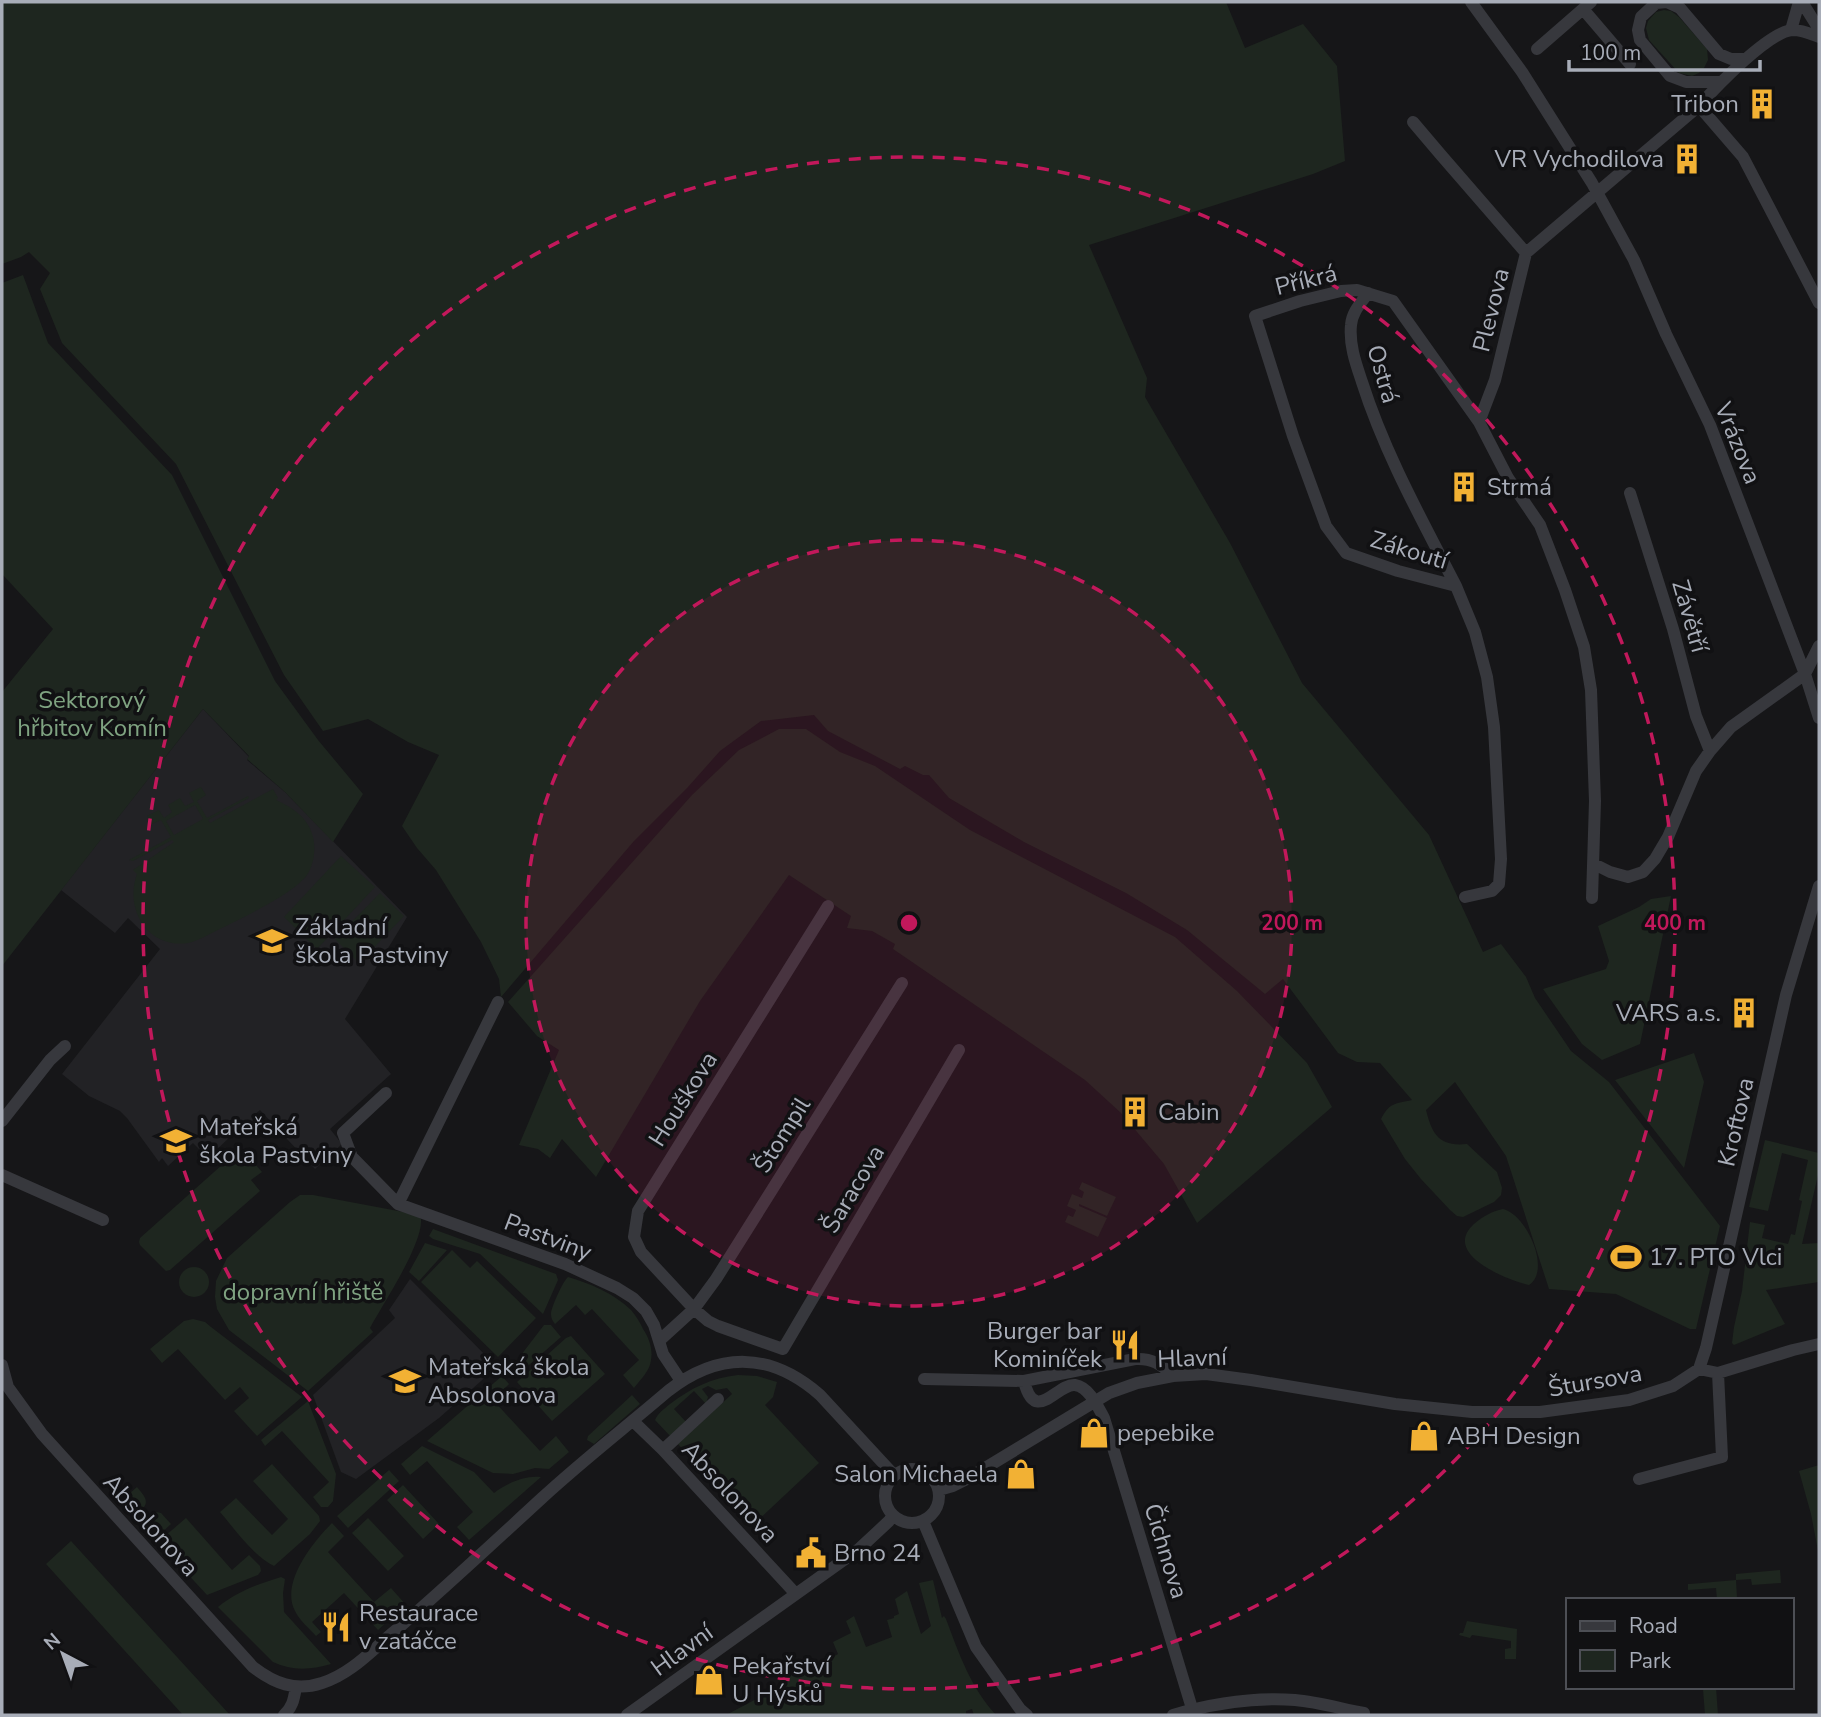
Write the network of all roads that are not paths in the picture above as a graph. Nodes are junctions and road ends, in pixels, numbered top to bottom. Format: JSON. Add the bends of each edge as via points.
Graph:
{"nodes":[{"id":1,"x":1471,"y":2,"type":"edge"},
{"id":2,"x":1800,"y":2,"type":"edge"},
{"id":3,"x":1587,"y":5,"type":"edge"},
{"id":4,"x":1819,"y":29,"type":"edge"},
{"id":5,"x":1791,"y":30,"type":"junction"},
{"id":6,"x":1819,"y":37,"type":"edge"},
{"id":7,"x":1537,"y":49,"type":"dead end"},
{"id":8,"x":1746,"y":60,"type":"junction"},
{"id":9,"x":1630,"y":64,"type":"dead end"},
{"id":10,"x":1720,"y":82,"type":"junction"},
{"id":11,"x":1699,"y":106,"type":"junction"},
{"id":12,"x":1413,"y":122,"type":"dead end"},
{"id":13,"x":1597,"y":192,"type":"junction"},
{"id":14,"x":1526,"y":253,"type":"junction"},
{"id":15,"x":1368,"y":293,"type":"junction"},
{"id":16,"x":1819,"y":303,"type":"edge"},
{"id":17,"x":1255,"y":316,"type":"joint"},
{"id":18,"x":1479,"y":422,"type":"junction"},
{"id":19,"x":1630,"y":493,"type":"dead end"},
{"id":20,"x":1456,"y":586,"type":"junction"},
{"id":21,"x":1819,"y":646,"type":"edge"},
{"id":22,"x":1805,"y":674,"type":"junction"},
{"id":23,"x":1819,"y":718,"type":"edge"},
{"id":24,"x":1710,"y":751,"type":"junction"},
{"id":25,"x":1594,"y":864,"type":"junction"},
{"id":26,"x":1819,"y":886,"type":"edge"},
{"id":27,"x":1465,"y":897,"type":"dead end"},
{"id":28,"x":1592,"y":898,"type":"dead end"},
{"id":29,"x":828,"y":906,"type":"dead end"},
{"id":30,"x":902,"y":983,"type":"dead end"},
{"id":31,"x":498,"y":1002,"type":"dead end"},
{"id":32,"x":65,"y":1046,"type":"dead end"},
{"id":33,"x":960,"y":1050,"type":"dead end"},
{"id":34,"x":386,"y":1093,"type":"dead end"},
{"id":35,"x":2,"y":1121,"type":"edge"},
{"id":36,"x":2,"y":1175,"type":"edge"},
{"id":37,"x":398,"y":1204,"type":"junction"},
{"id":38,"x":103,"y":1220,"type":"dead end"},
{"id":39,"x":694,"y":1309,"type":"junction"},
{"id":40,"x":660,"y":1340,"type":"junction"},
{"id":41,"x":1819,"y":1344,"type":"edge"},
{"id":42,"x":2,"y":1365,"type":"edge"},
{"id":43,"x":1699,"y":1369,"type":"junction"},
{"id":44,"x":1718,"y":1373,"type":"junction"},
{"id":45,"x":1172,"y":1376,"type":"junction"},
{"id":46,"x":924,"y":1379,"type":"dead end"},
{"id":47,"x":681,"y":1381,"type":"junction"},
{"id":48,"x":1024,"y":1381,"type":"junction"},
{"id":49,"x":718,"y":1399,"type":"dead end"},
{"id":50,"x":1094,"y":1401,"type":"junction"},
{"id":51,"x":1472,"y":1412,"type":"joint"},
{"id":52,"x":633,"y":1421,"type":"junction"},
{"id":53,"x":663,"y":1450,"type":"junction"},
{"id":54,"x":894,"y":1475,"type":"junction"},
{"id":55,"x":1639,"y":1479,"type":"dead end"},
{"id":56,"x":939,"y":1490,"type":"junction"},
{"id":57,"x":893,"y":1515,"type":"junction"},
{"id":58,"x":923,"y":1521,"type":"junction"},
{"id":59,"x":795,"y":1593,"type":"junction"},
{"id":60,"x":296,"y":1687,"type":"junction"},
{"id":61,"x":1193,"y":1712,"type":"edge"},
{"id":62,"x":1023,"y":1713,"type":"edge"},
{"id":63,"x":1364,"y":1713,"type":"dead end"},
{"id":64,"x":284,"y":1715,"type":"edge"},
{"id":65,"x":627,"y":1715,"type":"edge"},
{"id":66,"x":1173,"y":1715,"type":"edge"}],
"edges":[{"from":1,"to":13,"type":"street","name":"Vrázova","via":[[1522,72]]},
{"from":2,"to":4,"type":"street"},
{"from":2,"to":5,"type":"street"},
{"from":3,"to":7,"type":"street"},
{"from":3,"to":9,"type":"street"},
{"from":5,"to":6,"type":"street"},
{"from":5,"to":8,"type":"street"},
{"from":8,"to":10,"type":"street"},
{"from":8,"to":10,"type":"street","via":[[1719,54],[1681,8],[1667,2],[1656,3],[1641,18],[1640,40],[1670,76],[1686,82]]},
{"from":10,"to":11,"type":"street"},
{"from":11,"to":13,"type":"street"},
{"from":11,"to":16,"type":"street","via":[[1743,157]]},
{"from":12,"to":14,"type":"street","name":"Plevova"},
{"from":13,"to":14,"type":"street"},
{"from":13,"to":22,"type":"street","name":"Vrázova","via":[[1634,260],[1710,425]]},
{"from":14,"to":18,"type":"street","name":"Plevova","via":[[1495,380]]},
{"from":15,"to":17,"type":"street","name":"Příkrá","via":[[1340,291]]},
{"from":15,"to":18,"type":"street","name":"Ostrá","via":[[1393,302]]},
{"from":15,"to":20,"type":"street","name":"Ostrá","via":[[1353,313],[1352,352],[1372,414]]},
{"from":17,"to":20,"type":"street","name":"Zákoutí","via":[[1326,526],[1346,553]]},
{"from":18,"to":25,"type":"street","via":[[1540,526],[1584,647],[1594,746]]},
{"from":19,"to":24,"type":"street","name":"Závětří"},
{"from":20,"to":27,"type":"street","name":"Zákoutí","via":[[1487,677],[1501,859],[1499,884],[1492,891]]},
{"from":21,"to":22,"type":"street"},
{"from":22,"to":23,"type":"street","name":"Vrázova"},
{"from":22,"to":24,"type":"street","via":[[1731,727]]},
{"from":24,"to":25,"type":"street","via":[[1696,771],[1668,837],[1643,872],[1628,877]]},
{"from":25,"to":28,"type":"street"},
{"from":26,"to":43,"type":"street","name":"Kroftova","via":[[1786,995]]},
{"from":29,"to":39,"type":"street","name":"Houškova","via":[[638,1211],[634,1237],[641,1252]]},
{"from":30,"to":39,"type":"street","name":"Štompil"},
{"from":31,"to":37,"type":"street"},
{"from":32,"to":35,"type":"street"},
{"from":33,"to":39,"type":"street","name":"Šaracova","via":[[783,1349],[718,1326]]},
{"from":34,"to":37,"type":"street","name":"Pastviny","via":[[343,1133],[352,1157]]},
{"from":36,"to":38,"type":"street"},
{"from":37,"to":40,"type":"street","name":"Pastviny","via":[[565,1264],[617,1288],[646,1311]]},
{"from":39,"to":40,"type":"street"},
{"from":40,"to":47,"type":"street","name":"Pastviny","via":[[666,1360]]},
{"from":41,"to":44,"type":"street"},
{"from":42,"to":60,"type":"street","name":"Absolonova","via":[[8,1387],[39,1431],[127,1530],[253,1667],[278,1683]]},
{"from":43,"to":44,"type":"street"},
{"from":43,"to":51,"type":"street","name":"Štursova","via":[[1673,1386],[1629,1400],[1540,1412]]},
{"from":44,"to":55,"type":"street","via":[[1722,1457]]},
{"from":45,"to":48,"type":"street","via":[[1154,1361],[1135,1359]]},
{"from":45,"to":50,"type":"street","name":"Hlavní","via":[[1124,1387]]},
{"from":45,"to":51,"type":"street","name":"Hlavní","via":[[1206,1374]]},
{"from":46,"to":48,"type":"street"},
{"from":47,"to":52,"type":"street"},
{"from":47,"to":54,"type":"street","via":[[718,1364],[737,1362],[755,1362],[787,1372],[820,1395]]},
{"from":48,"to":50,"type":"street","via":[[1035,1400],[1043,1401],[1071,1385]]},
{"from":49,"to":53,"type":"street","name":"Absolonova"},
{"from":50,"to":56,"type":"street","name":"Hlavní","via":[[967,1479]]},
{"from":50,"to":61,"type":"street","name":"Čichnova","via":[[1104,1418]]},
{"from":52,"to":53,"type":"street","name":"Absolonova"},
{"from":52,"to":60,"type":"street","via":[[359,1662],[335,1678]]},
{"from":53,"to":59,"type":"street","name":"Absolonova"},
{"from":54,"to":56,"type":"street","via":[[909,1469],[925,1471]]},
{"from":54,"to":57,"type":"street","via":[[885,1492]]},
{"from":56,"to":58,"type":"street","via":[[936,1509]]},
{"from":57,"to":58,"type":"street","via":[[906,1522]]},
{"from":57,"to":59,"type":"street","name":"Hlavní","via":[[859,1549]]},
{"from":58,"to":62,"type":"street","via":[[976,1647]]},
{"from":59,"to":65,"type":"street","name":"Hlavní"},
{"from":60,"to":64,"type":"street","via":[[294,1701]]},
{"from":61,"to":63,"type":"street","via":[[1220,1702],[1297,1700]]},
{"from":61,"to":66,"type":"street"}]}
